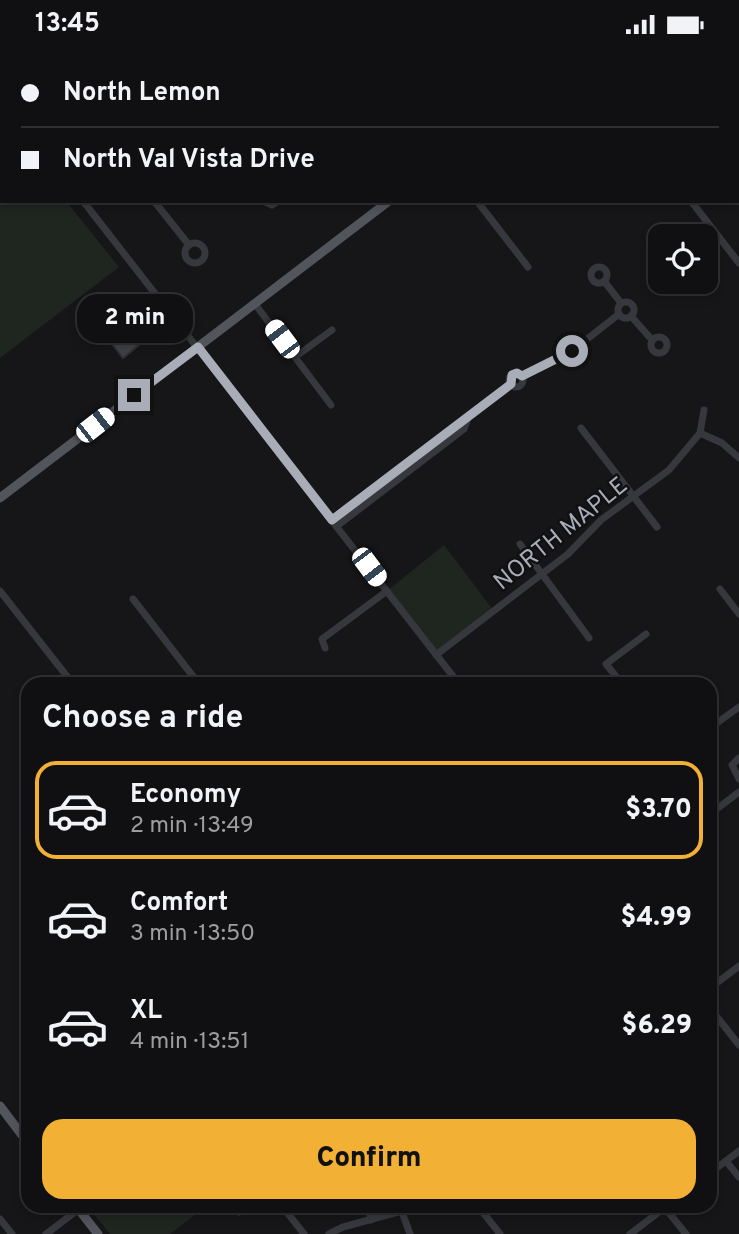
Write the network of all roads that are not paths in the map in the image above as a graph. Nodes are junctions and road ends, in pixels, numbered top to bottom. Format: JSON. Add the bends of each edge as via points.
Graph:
{"nodes":[{"id":1,"x":85,"y":203,"type":"edge"},
{"id":2,"x":156,"y":203,"type":"edge"},
{"id":3,"x":386,"y":203,"type":"edge"},
{"id":4,"x":479,"y":203,"type":"edge"},
{"id":5,"x":693,"y":203,"type":"edge"},
{"id":6,"x":189,"y":245,"type":"dead end"},
{"id":7,"x":739,"y":263,"type":"edge"},
{"id":8,"x":528,"y":267,"type":"dead end"},
{"id":9,"x":604,"y":281,"type":"dead end"},
{"id":10,"x":621,"y":303,"type":"junction"},
{"id":11,"x":255,"y":304,"type":"junction"},
{"id":12,"x":619,"y":314,"type":"junction"},
{"id":13,"x":631,"y":316,"type":"junction"},
{"id":14,"x":332,"y":330,"type":"dead end"},
{"id":15,"x":652,"y":340,"type":"dead end"},
{"id":16,"x":198,"y":347,"type":"junction"},
{"id":17,"x":295,"y":357,"type":"junction"},
{"id":18,"x":331,"y":405,"type":"dead end"},
{"id":19,"x":704,"y":410,"type":"dead end"},
{"id":20,"x":580,"y":428,"type":"dead end"},
{"id":21,"x":700,"y":433,"type":"junction"},
{"id":22,"x":739,"y":458,"type":"edge"},
{"id":23,"x":634,"y":497,"type":"junction"},
{"id":24,"x":0,"y":498,"type":"edge"},
{"id":25,"x":334,"y":523,"type":"junction"},
{"id":26,"x":657,"y":527,"type":"dead end"},
{"id":27,"x":520,"y":544,"type":"dead end"},
{"id":28,"x":541,"y":574,"type":"junction"},
{"id":29,"x":720,"y":589,"type":"dead end"},
{"id":30,"x":0,"y":591,"type":"edge"},
{"id":31,"x":387,"y":591,"type":"junction"},
{"id":32,"x":134,"y":599,"type":"dead end"},
{"id":33,"x":739,"y":614,"type":"edge"},
{"id":34,"x":646,"y":634,"type":"dead end"},
{"id":35,"x":589,"y":638,"type":"dead end"},
{"id":36,"x":326,"y":648,"type":"dead end"},
{"id":37,"x":436,"y":655,"type":"junction"},
{"id":38,"x":68,"y":677,"type":"edge"},
{"id":39,"x":194,"y":677,"type":"edge"},
{"id":40,"x":453,"y":677,"type":"edge"},
{"id":41,"x":616,"y":677,"type":"edge"},
{"id":42,"x":739,"y":707,"type":"edge"},
{"id":43,"x":717,"y":723,"type":"edge"},
{"id":44,"x":739,"y":758,"type":"edge"},
{"id":45,"x":739,"y":779,"type":"edge"},
{"id":46,"x":739,"y":792,"type":"edge"},
{"id":47,"x":717,"y":809,"type":"edge"},
{"id":48,"x":739,"y":966,"type":"edge"},
{"id":49,"x":717,"y":983,"type":"edge"},
{"id":50,"x":717,"y":1017,"type":"edge"},
{"id":51,"x":739,"y":1045,"type":"edge"},
{"id":52,"x":0,"y":1106,"type":"edge"},
{"id":53,"x":21,"y":1134,"type":"edge"},
{"id":54,"x":739,"y":1151,"type":"edge"},
{"id":55,"x":726,"y":1161,"type":"junction"},
{"id":56,"x":717,"y":1168,"type":"edge"},
{"id":57,"x":739,"y":1177,"type":"edge"},
{"id":58,"x":72,"y":1213,"type":"edge"},
{"id":59,"x":83,"y":1213,"type":"edge"},
{"id":60,"x":288,"y":1213,"type":"edge"},
{"id":61,"x":370,"y":1213,"type":"edge"},
{"id":62,"x":398,"y":1213,"type":"edge"},
{"id":63,"x":402,"y":1213,"type":"edge"},
{"id":64,"x":484,"y":1213,"type":"edge"},
{"id":65,"x":658,"y":1213,"type":"edge"},
{"id":66,"x":670,"y":1213,"type":"edge"},
{"id":67,"x":0,"y":1219,"type":"edge"},
{"id":68,"x":371,"y":1220,"type":"junction"},
{"id":69,"x":12,"y":1234,"type":"edge"},
{"id":70,"x":46,"y":1234,"type":"edge"},
{"id":71,"x":98,"y":1234,"type":"edge"},
{"id":72,"x":304,"y":1234,"type":"edge"},
{"id":73,"x":329,"y":1234,"type":"edge"},
{"id":74,"x":410,"y":1234,"type":"edge"},
{"id":75,"x":500,"y":1234,"type":"edge"},
{"id":76,"x":630,"y":1234,"type":"edge"},
{"id":77,"x":686,"y":1234,"type":"edge"}],
"edges":[{"from":1,"to":16,"type":"street"},
{"from":2,"to":6,"type":"street"},
{"from":3,"to":11,"type":"main road"},
{"from":4,"to":8,"type":"street"},
{"from":5,"to":7,"type":"street"},
{"from":9,"to":10,"type":"street"},
{"from":10,"to":12,"type":"street"},
{"from":10,"to":13,"type":"street","via":[[632,304]]},
{"from":11,"to":16,"type":"main road"},
{"from":11,"to":17,"type":"street"},
{"from":12,"to":13,"type":"street"},
{"from":12,"to":25,"type":"street","via":[[572,351],[522,376],[520,386],[511,384]]},
{"from":13,"to":15,"type":"street"},
{"from":14,"to":17,"type":"street"},
{"from":16,"to":24,"type":"main road"},
{"from":16,"to":25,"type":"street"},
{"from":17,"to":18,"type":"street"},
{"from":19,"to":21,"type":"street"},
{"from":20,"to":23,"type":"street"},
{"from":21,"to":22,"type":"street"},
{"from":21,"to":23,"type":"street","name":"NORTH MAPLE","via":[[669,470]]},
{"from":23,"to":26,"type":"street"},
{"from":23,"to":28,"type":"street","name":"NORTH MAPLE"},
{"from":25,"to":31,"type":"street"},
{"from":27,"to":28,"type":"street"},
{"from":28,"to":35,"type":"street"},
{"from":28,"to":37,"type":"street","name":"NORTH MAPLE"},
{"from":29,"to":33,"type":"street"},
{"from":30,"to":38,"type":"street"},
{"from":31,"to":36,"type":"street","via":[[323,639]]},
{"from":31,"to":37,"type":"street"},
{"from":32,"to":39,"type":"street"},
{"from":34,"to":41,"type":"street","via":[[606,664]]},
{"from":37,"to":40,"type":"street"},
{"from":42,"to":43,"type":"street"},
{"from":44,"to":45,"type":"street","via":[[732,765]]},
{"from":46,"to":47,"type":"street"},
{"from":48,"to":49,"type":"street"},
{"from":50,"to":51,"type":"street"},
{"from":52,"to":53,"type":"main road"},
{"from":54,"to":55,"type":"street"},
{"from":55,"to":56,"type":"street"},
{"from":55,"to":57,"type":"street"},
{"from":58,"to":70,"type":"street"},
{"from":59,"to":71,"type":"main road"},
{"from":60,"to":72,"type":"street"},
{"from":61,"to":68,"type":"street"},
{"from":62,"to":68,"type":"street"},
{"from":63,"to":74,"type":"street"},
{"from":64,"to":75,"type":"street"},
{"from":65,"to":76,"type":"street"},
{"from":66,"to":77,"type":"street"},
{"from":67,"to":69,"type":"street"},
{"from":68,"to":73,"type":"street"}]}
